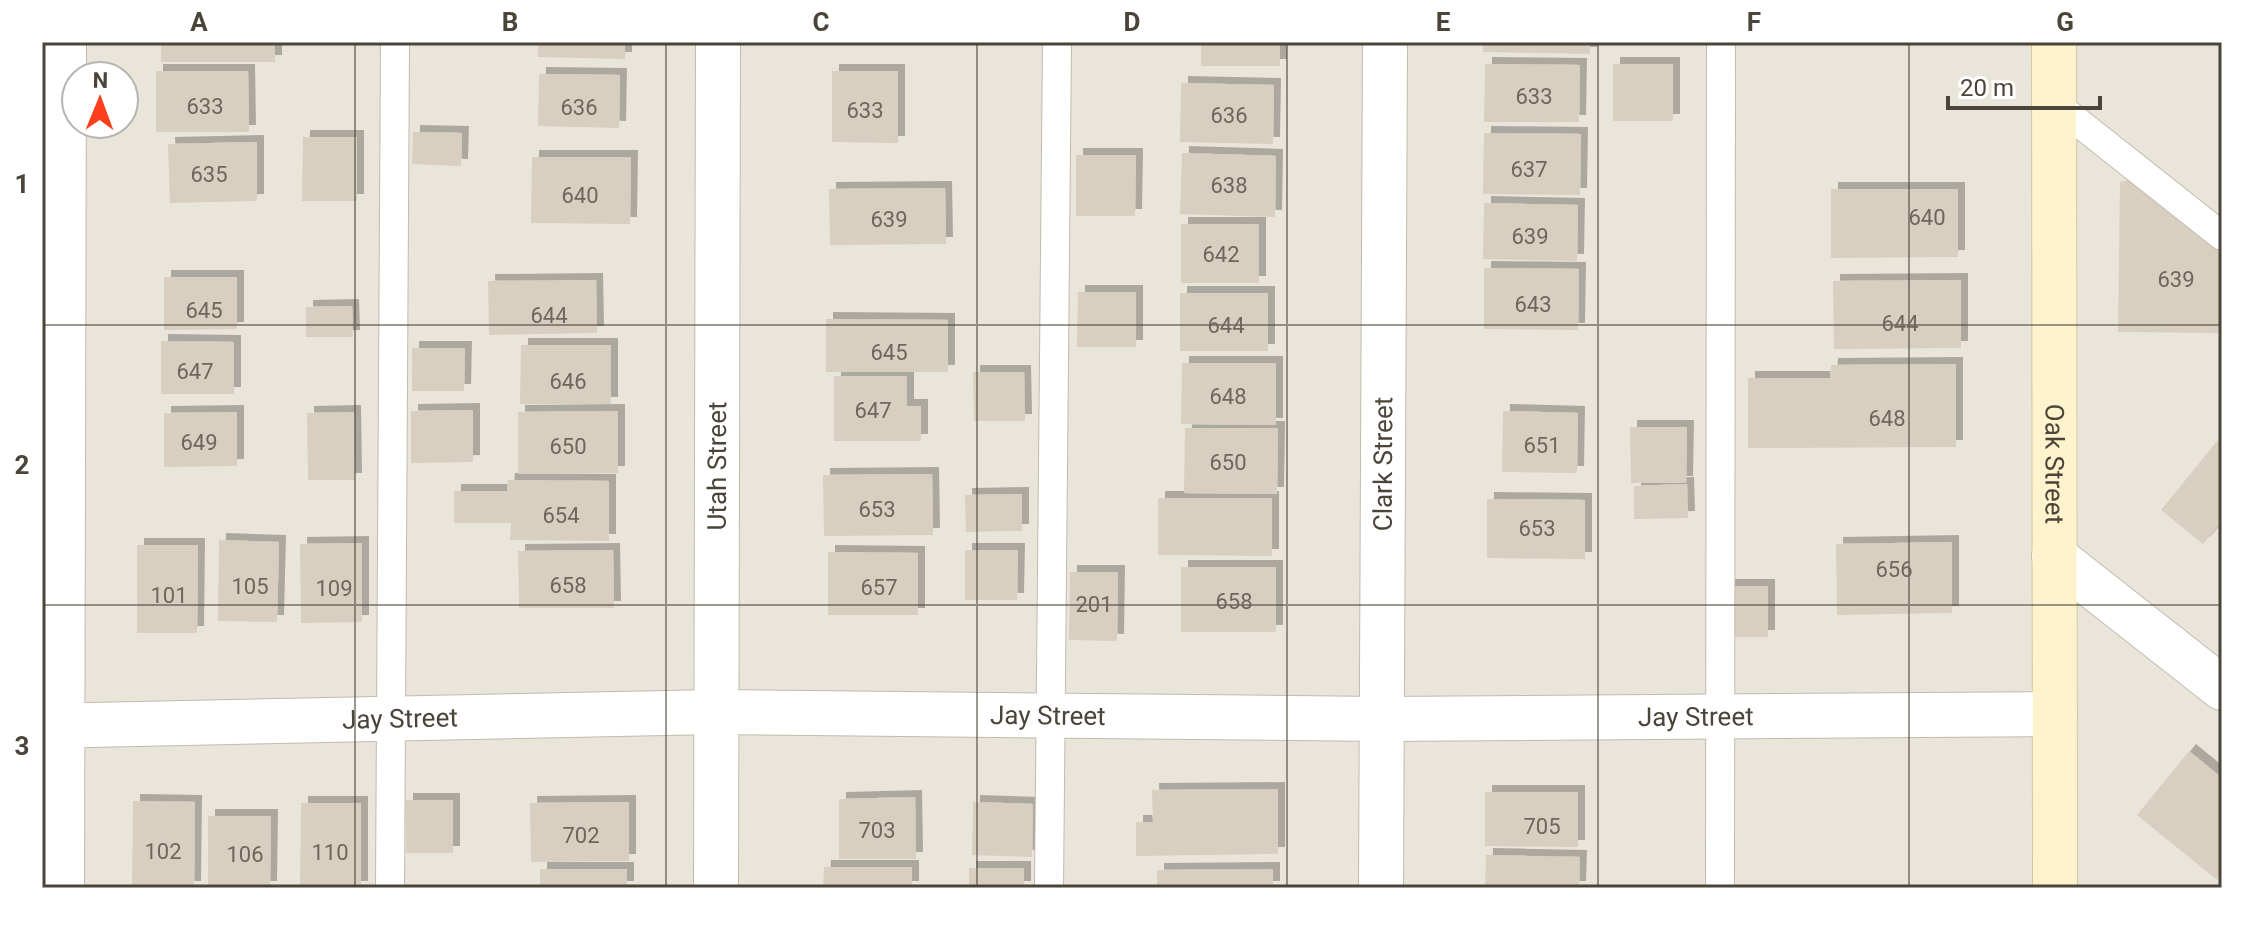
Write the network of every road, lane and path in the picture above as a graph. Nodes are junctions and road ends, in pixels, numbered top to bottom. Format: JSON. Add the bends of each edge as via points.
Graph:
{"nodes":[{"id":1,"x":64,"y":42,"type":"edge"},
{"id":2,"x":395,"y":42,"type":"edge"},
{"id":3,"x":718,"y":42,"type":"edge"},
{"id":4,"x":1057,"y":42,"type":"edge"},
{"id":5,"x":1385,"y":42,"type":"edge"},
{"id":6,"x":1721,"y":42,"type":"edge"},
{"id":7,"x":2054,"y":42,"type":"edge"},
{"id":8,"x":2054,"y":103,"type":"junction"},
{"id":9,"x":2222,"y":236,"type":"edge"},
{"id":10,"x":2054,"y":556,"type":"junction"},
{"id":11,"x":2222,"y":688,"type":"edge"},
{"id":12,"x":715,"y":712,"type":"junction"},
{"id":13,"x":2055,"y":714,"type":"junction"},
{"id":14,"x":1049,"y":715,"type":"junction"},
{"id":15,"x":1721,"y":717,"type":"junction"},
{"id":16,"x":391,"y":718,"type":"junction"},
{"id":17,"x":1382,"y":719,"type":"junction"},
{"id":18,"x":52,"y":725,"type":"edge"},
{"id":19,"x":62,"y":888,"type":"edge"},
{"id":20,"x":390,"y":888,"type":"edge"},
{"id":21,"x":716,"y":888,"type":"edge"},
{"id":22,"x":1049,"y":888,"type":"edge"},
{"id":23,"x":1381,"y":888,"type":"edge"},
{"id":24,"x":1720,"y":888,"type":"edge"},
{"id":25,"x":2055,"y":888,"type":"edge"}],
"edges":[{"from":1,"to":18,"type":"street"},
{"from":2,"to":16,"type":"lane"},
{"from":3,"to":12,"type":"street","name":"Utah Street"},
{"from":4,"to":14,"type":"lane"},
{"from":5,"to":17,"type":"street","name":"Clark Street"},
{"from":6,"to":15,"type":"lane"},
{"from":7,"to":8,"type":"main road","name":"Oak Street"},
{"from":8,"to":9,"type":"lane"},
{"from":8,"to":10,"type":"main road","name":"Oak Street"},
{"from":10,"to":11,"type":"street"},
{"from":10,"to":13,"type":"main road","name":"Oak Street"},
{"from":12,"to":14,"type":"street","name":"Jay Street"},
{"from":12,"to":16,"type":"street","name":"Jay Street"},
{"from":12,"to":21,"type":"street","name":"Utah Street"},
{"from":13,"to":15,"type":"street","name":"Jay Street"},
{"from":13,"to":25,"type":"main road","name":"Oak Street"},
{"from":14,"to":17,"type":"street","name":"Jay Street"},
{"from":14,"to":22,"type":"lane"},
{"from":15,"to":17,"type":"street","name":"Jay Street"},
{"from":15,"to":24,"type":"lane"},
{"from":16,"to":18,"type":"street","name":"Jay Street"},
{"from":16,"to":20,"type":"lane"},
{"from":17,"to":23,"type":"street","name":"Clark Street"},
{"from":18,"to":19,"type":"street"}]}
